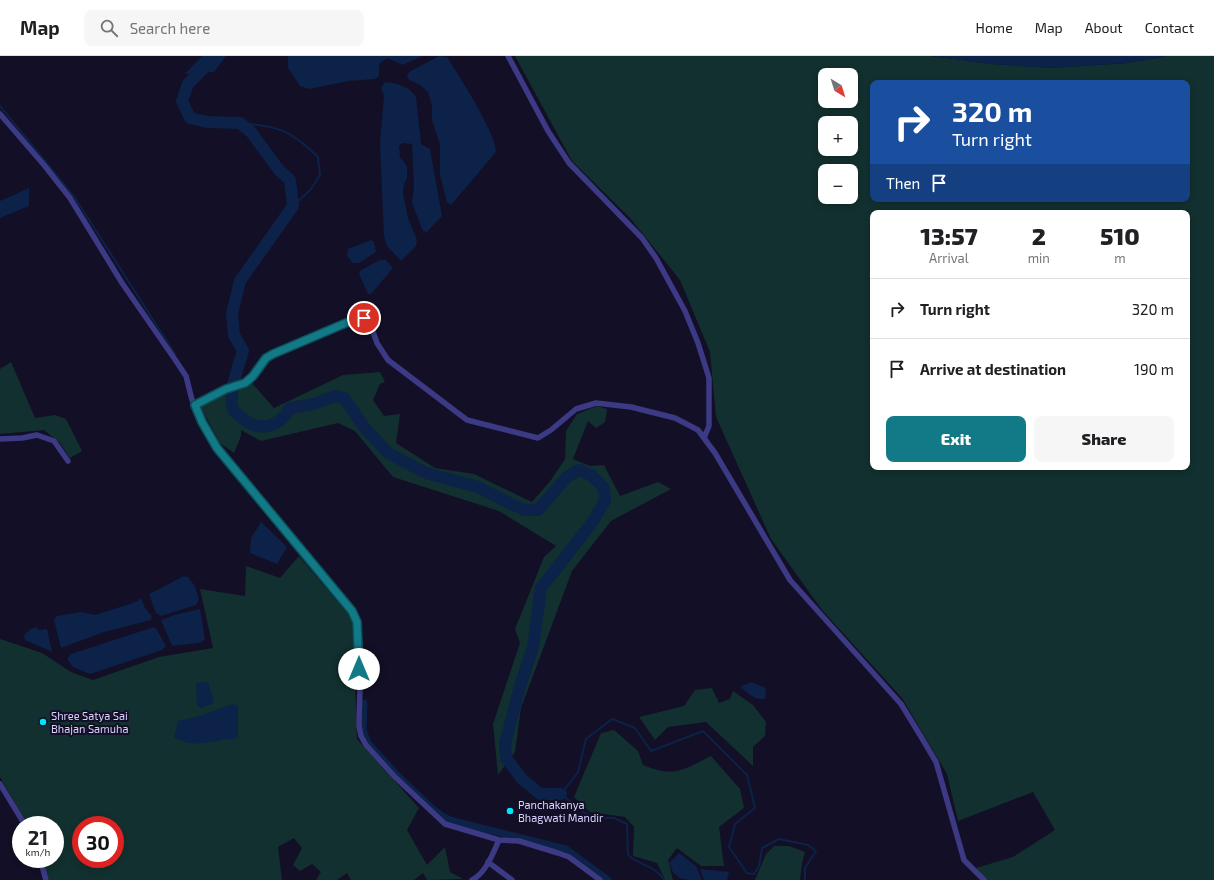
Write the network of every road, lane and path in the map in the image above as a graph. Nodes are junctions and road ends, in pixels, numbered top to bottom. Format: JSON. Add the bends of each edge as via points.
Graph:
{"nodes":[{"id":1,"x":508,"y":56,"type":"edge"},
{"id":2,"x":0,"y":115,"type":"edge"},
{"id":3,"x":195,"y":405,"type":"junction"},
{"id":4,"x":704,"y":438,"type":"junction"},
{"id":5,"x":0,"y":439,"type":"edge"},
{"id":6,"x":68,"y":461,"type":"dead end"},
{"id":7,"x":0,"y":784,"type":"edge"},
{"id":8,"x":20,"y":816,"type":"edge"},
{"id":9,"x":499,"y":840,"type":"junction"},
{"id":10,"x":488,"y":862,"type":"junction"},
{"id":11,"x":43,"y":868,"type":"edge"},
{"id":12,"x":46,"y":880,"type":"edge"},
{"id":13,"x":472,"y":880,"type":"edge"},
{"id":14,"x":512,"y":880,"type":"edge"},
{"id":15,"x":600,"y":880,"type":"edge"},
{"id":16,"x":984,"y":880,"type":"edge"}],
"edges":[{"from":1,"to":4,"type":"street","via":[[548,131],[569,163],[642,238],[685,311],[709,378],[708,426]]},
{"from":2,"to":3,"type":"street","via":[[70,198],[122,283],[186,376]]},
{"from":3,"to":4,"type":"street","via":[[253,376],[266,358],[353,320],[364,318],[371,326],[377,343],[388,360],[467,420],[538,438],[576,409],[596,403],[631,407],[674,418],[698,430]]},
{"from":3,"to":9,"type":"street","via":[[217,448],[352,611],[357,622],[359,641],[359,726],[366,745],[395,777],[445,824]]},
{"from":4,"to":16,"type":"street","via":[[790,580],[901,704],[936,762],[964,860]]},
{"from":5,"to":6,"type":"street","via":[[37,435],[54,441]]},
{"from":7,"to":8,"type":"street"},
{"from":9,"to":10,"type":"street"},
{"from":9,"to":15,"type":"street","via":[[519,841],[569,857]]},
{"from":10,"to":13,"type":"street","via":[[477,878]]},
{"from":10,"to":14,"type":"street"},
{"from":11,"to":12,"type":"street"}]}
